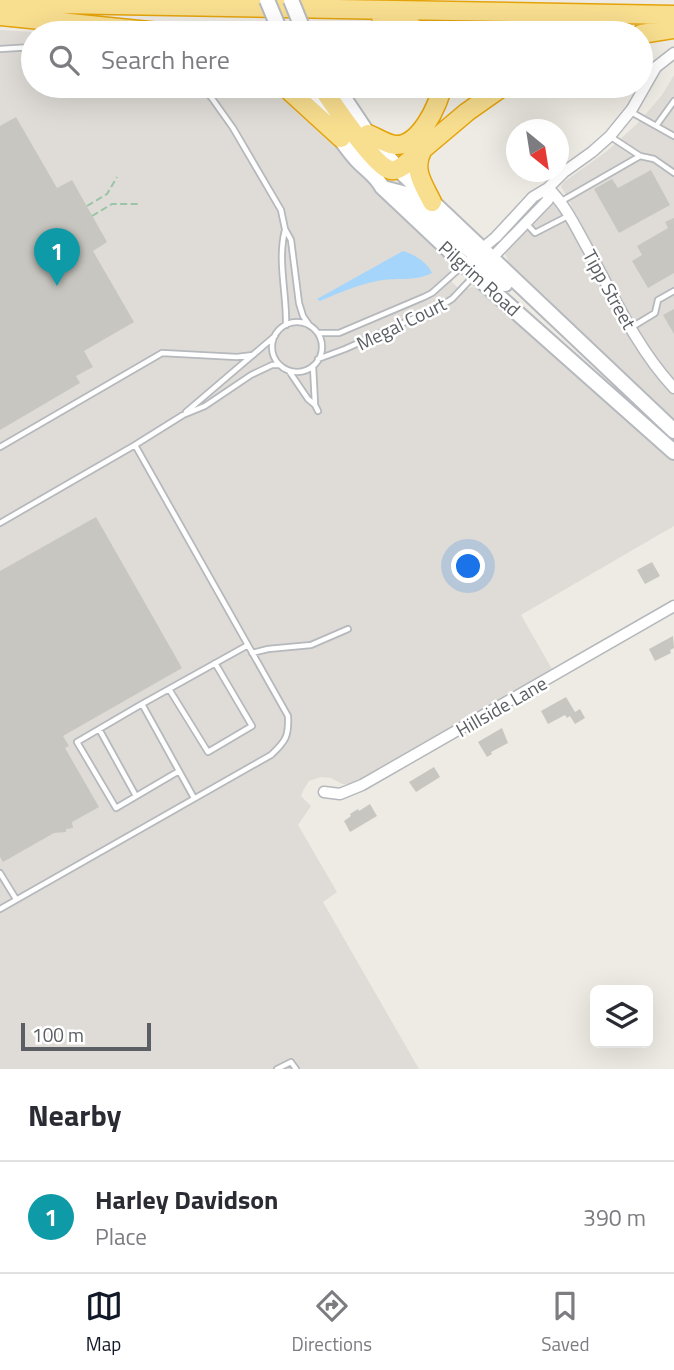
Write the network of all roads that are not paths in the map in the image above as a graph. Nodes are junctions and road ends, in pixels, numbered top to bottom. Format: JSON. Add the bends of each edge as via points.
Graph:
{"nodes":[{"id":1,"x":267,"y":0,"type":"edge"},
{"id":2,"x":290,"y":0,"type":"edge"},
{"id":3,"x":0,"y":3,"type":"edge"},
{"id":4,"x":109,"y":5,"type":"junction"},
{"id":5,"x":674,"y":15,"type":"edge"},
{"id":6,"x":0,"y":16,"type":"edge"},
{"id":7,"x":50,"y":21,"type":"edge"},
{"id":8,"x":276,"y":21,"type":"edge"},
{"id":9,"x":299,"y":21,"type":"edge"},
{"id":10,"x":399,"y":21,"type":"edge"},
{"id":11,"x":674,"y":29,"type":"edge"},
{"id":12,"x":653,"y":32,"type":"edge"},
{"id":13,"x":21,"y":48,"type":"edge"},
{"id":14,"x":0,"y":49,"type":"edge"},
{"id":15,"x":674,"y":53,"type":"edge"},
{"id":16,"x":653,"y":72,"type":"edge"},
{"id":17,"x":211,"y":98,"type":"edge"},
{"id":18,"x":297,"y":98,"type":"edge"},
{"id":19,"x":315,"y":98,"type":"edge"},
{"id":20,"x":329,"y":98,"type":"edge"},
{"id":21,"x":344,"y":98,"type":"edge"},
{"id":22,"x":440,"y":98,"type":"edge"},
{"id":23,"x":487,"y":98,"type":"edge"},
{"id":24,"x":638,"y":98,"type":"edge"},
{"id":25,"x":674,"y":102,"type":"edge"},
{"id":26,"x":630,"y":111,"type":"junction"},
{"id":27,"x":656,"y":126,"type":"junction"},
{"id":28,"x":368,"y":134,"type":"junction"},
{"id":29,"x":610,"y":136,"type":"junction"},
{"id":30,"x":674,"y":136,"type":"edge"},
{"id":31,"x":341,"y":138,"type":"junction"},
{"id":32,"x":422,"y":151,"type":"junction"},
{"id":33,"x":640,"y":156,"type":"junction"},
{"id":34,"x":399,"y":169,"type":"junction"},
{"id":35,"x":674,"y":173,"type":"edge"},
{"id":36,"x":548,"y":188,"type":"junction"},
{"id":37,"x":432,"y":202,"type":"junction"},
{"id":38,"x":560,"y":202,"type":"junction"},
{"id":39,"x":569,"y":216,"type":"junction"},
{"id":40,"x":525,"y":223,"type":"junction"},
{"id":41,"x":285,"y":229,"type":"junction"},
{"id":42,"x":478,"y":261,"type":"junction"},
{"id":43,"x":674,"y":290,"type":"edge"},
{"id":44,"x":286,"y":325,"type":"junction"},
{"id":45,"x":310,"y":326,"type":"junction"},
{"id":46,"x":632,"y":327,"type":"junction"},
{"id":47,"x":318,"y":333,"type":"junction"},
{"id":48,"x":275,"y":336,"type":"junction"},
{"id":49,"x":253,"y":355,"type":"junction"},
{"id":50,"x":318,"y":359,"type":"junction"},
{"id":51,"x":279,"y":365,"type":"junction"},
{"id":52,"x":313,"y":366,"type":"junction"},
{"id":53,"x":288,"y":370,"type":"junction"},
{"id":54,"x":673,"y":385,"type":"edge"},
{"id":55,"x":183,"y":415,"type":"junction"},
{"id":56,"x":674,"y":430,"type":"edge"},
{"id":57,"x":135,"y":445,"type":"junction"},
{"id":58,"x":0,"y":447,"type":"edge"},
{"id":59,"x":674,"y":452,"type":"edge"},
{"id":60,"x":0,"y":523,"type":"edge"},
{"id":61,"x":674,"y":606,"type":"edge"},
{"id":62,"x":348,"y":629,"type":"dead end"},
{"id":63,"x":248,"y":645,"type":"junction"},
{"id":64,"x":252,"y":653,"type":"junction"},
{"id":65,"x":215,"y":663,"type":"junction"},
{"id":66,"x":169,"y":689,"type":"junction"},
{"id":67,"x":142,"y":704,"type":"junction"},
{"id":68,"x":100,"y":729,"type":"junction"},
{"id":69,"x":179,"y":771,"type":"junction"},
{"id":70,"x":324,"y":792,"type":"dead end"},
{"id":71,"x":136,"y":796,"type":"junction"},
{"id":72,"x":194,"y":798,"type":"junction"},
{"id":73,"x":0,"y":873,"type":"edge"},
{"id":74,"x":16,"y":899,"type":"junction"},
{"id":75,"x":0,"y":909,"type":"edge"},
{"id":76,"x":278,"y":1069,"type":"edge"},
{"id":77,"x":296,"y":1069,"type":"edge"}],
"edges":[{"from":1,"to":8,"type":"street","bridge":true},
{"from":2,"to":9,"type":"street","bridge":true},
{"from":3,"to":4,"type":"highway"},
{"from":4,"to":5,"type":"highway"},
{"from":4,"to":10,"type":"highway","via":[[155,12],[368,16]]},
{"from":6,"to":7,"type":"highway"},
{"from":11,"to":12,"type":"highway"},
{"from":13,"to":14,"type":"lane"},
{"from":15,"to":16,"type":"street"},
{"from":17,"to":41,"type":"lane","via":[[277,202]]},
{"from":18,"to":31,"type":"highway"},
{"from":19,"to":31,"type":"street","name":"Pilgrim Road"},
{"from":20,"to":34,"type":"highway","via":[[376,160],[387,169]]},
{"from":21,"to":28,"type":"street","name":"Pilgrim Road"},
{"from":22,"to":28,"type":"highway","via":[[430,119],[407,141],[392,145]]},
{"from":23,"to":32,"type":"highway"},
{"from":24,"to":26,"type":"street"},
{"from":25,"to":27,"type":"lane"},
{"from":26,"to":27,"type":"lane"},
{"from":26,"to":29,"type":"street"},
{"from":27,"to":30,"type":"lane"},
{"from":28,"to":34,"type":"street","name":"Pilgrim Road"},
{"from":29,"to":33,"type":"lane"},
{"from":29,"to":36,"type":"street"},
{"from":31,"to":42,"type":"street","name":"Pilgrim Road","via":[[382,187]]},
{"from":32,"to":34,"type":"highway"},
{"from":32,"to":37,"type":"highway","via":[[418,170]]},
{"from":33,"to":35,"type":"lane","via":[[654,159]]},
{"from":33,"to":38,"type":"lane"},
{"from":34,"to":37,"type":"street","name":"Pilgrim Road"},
{"from":36,"to":38,"type":"street","name":"Tipp Street"},
{"from":36,"to":40,"type":"street","via":[[548,200]]},
{"from":36,"to":42,"type":"street","via":[[533,197]]},
{"from":37,"to":42,"type":"street","name":"Pilgrim Road"},
{"from":38,"to":39,"type":"street","name":"Tipp Street"},
{"from":39,"to":40,"type":"lane","via":[[535,233]]},
{"from":39,"to":46,"type":"street","name":"Tipp Street"},
{"from":40,"to":42,"type":"street"},
{"from":41,"to":44,"type":"lane"},
{"from":41,"to":45,"type":"lane","via":[[291,240],[299,303]]},
{"from":42,"to":47,"type":"lane","name":"Megal Court","via":[[424,298],[339,332]]},
{"from":42,"to":50,"type":"lane","name":"Megal Court","via":[[457,294],[437,308]]},
{"from":42,"to":56,"type":"street","via":[[536,314],[578,339]]},
{"from":42,"to":59,"type":"street","name":"Pilgrim Road"},
{"from":43,"to":46,"type":"lane","via":[[658,300],[655,313]]},
{"from":44,"to":45,"type":"lane","via":[[301,322]]},
{"from":44,"to":48,"type":"lane"},
{"from":45,"to":47,"type":"lane"},
{"from":46,"to":54,"type":"street","name":"Tipp Street"},
{"from":47,"to":50,"type":"lane","via":[[322,343]]},
{"from":48,"to":49,"type":"lane"},
{"from":48,"to":51,"type":"lane","via":[[272,346]]},
{"from":49,"to":55,"type":"lane"},
{"from":49,"to":58,"type":"lane","via":[[162,353]]},
{"from":50,"to":52,"type":"lane"},
{"from":51,"to":53,"type":"lane"},
{"from":51,"to":55,"type":"lane","via":[[251,375]]},
{"from":52,"to":53,"type":"lane","via":[[299,372]]},
{"from":52,"to":53,"type":"lane","via":[[317,408]]},
{"from":55,"to":57,"type":"lane"},
{"from":57,"to":60,"type":"lane"},
{"from":57,"to":63,"type":"lane"},
{"from":61,"to":70,"type":"street","name":"Hillside Lane","via":[[362,785],[341,794]]},
{"from":62,"to":64,"type":"lane","via":[[311,645]]},
{"from":63,"to":64,"type":"lane"},
{"from":63,"to":65,"type":"lane"},
{"from":64,"to":72,"type":"lane","via":[[288,716],[289,733],[271,755]]},
{"from":65,"to":66,"type":"lane"},
{"from":65,"to":66,"type":"lane","via":[[253,726],[208,752]]},
{"from":66,"to":67,"type":"lane"},
{"from":67,"to":68,"type":"lane"},
{"from":67,"to":69,"type":"lane"},
{"from":68,"to":71,"type":"lane"},
{"from":68,"to":71,"type":"lane","via":[[77,742],[116,808]]},
{"from":69,"to":71,"type":"lane"},
{"from":69,"to":72,"type":"lane"},
{"from":72,"to":74,"type":"lane"},
{"from":73,"to":74,"type":"lane"},
{"from":74,"to":75,"type":"lane"},
{"from":76,"to":77,"type":"lane","via":[[291,1062]]}]}
